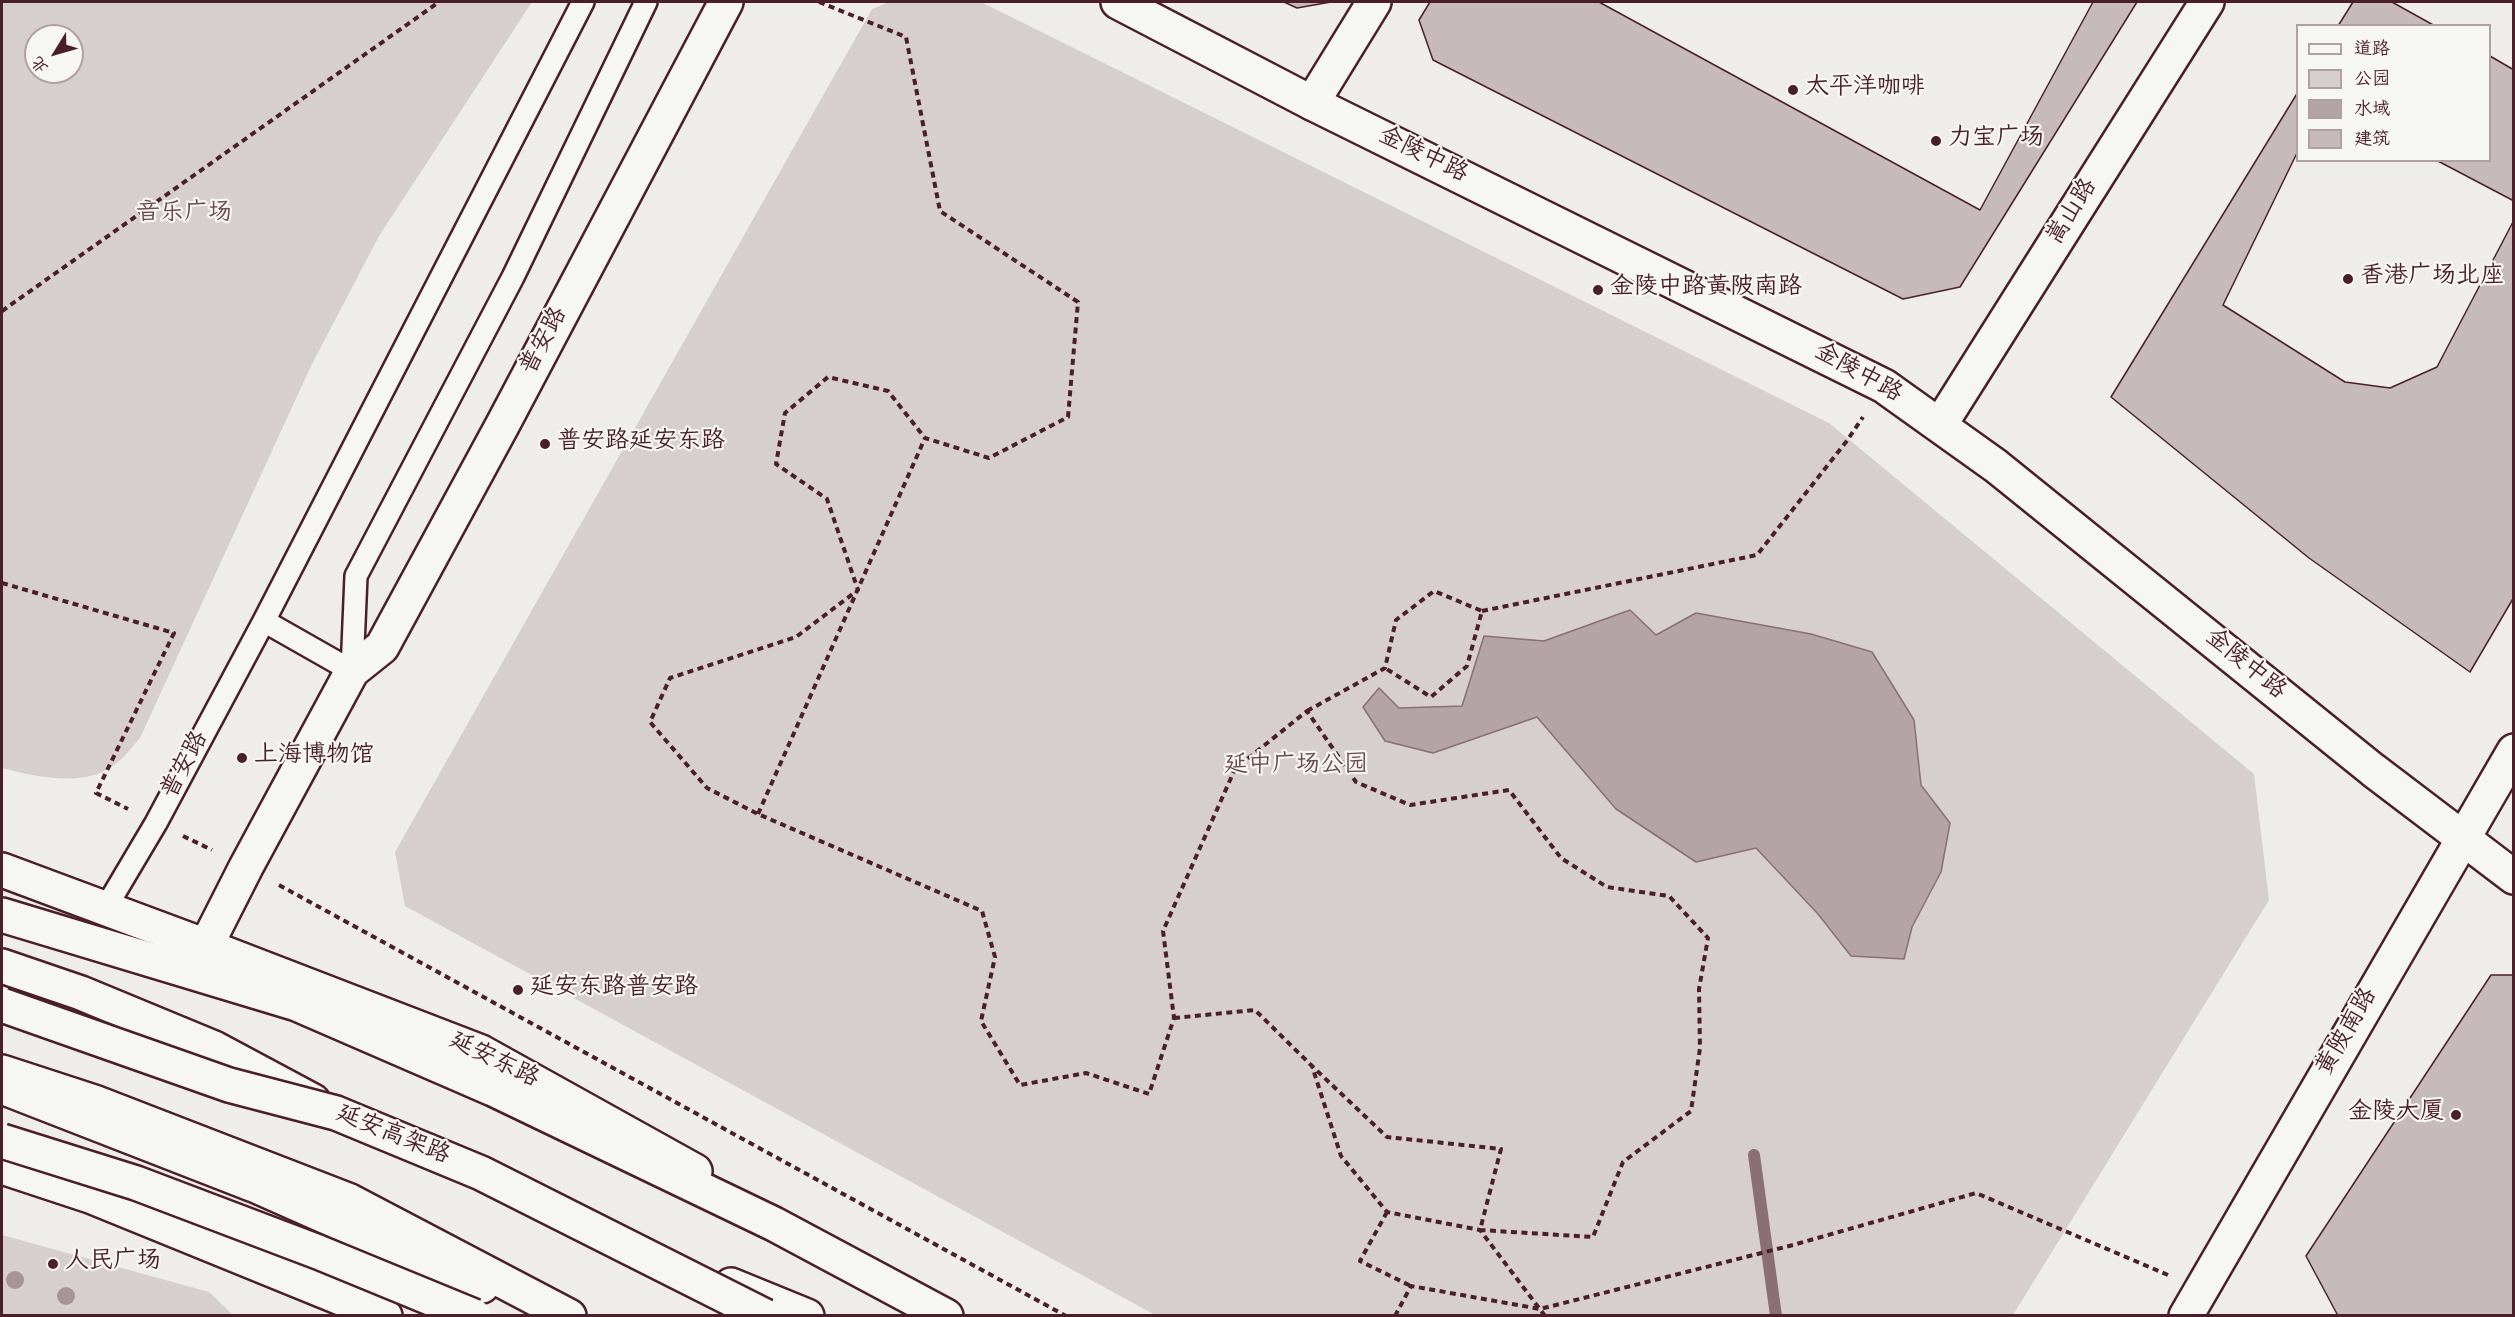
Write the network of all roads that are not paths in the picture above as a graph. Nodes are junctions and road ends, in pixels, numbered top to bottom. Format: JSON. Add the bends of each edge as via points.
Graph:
{"nodes":[{"id":1,"x":583,"y":2,"type":"edge"},
{"id":2,"x":646,"y":2,"type":"edge"},
{"id":3,"x":726,"y":2,"type":"edge"},
{"id":4,"x":1118,"y":2,"type":"edge"},
{"id":5,"x":1374,"y":2,"type":"edge"},
{"id":6,"x":2208,"y":2,"type":"edge"},
{"id":7,"x":1312,"y":103,"type":"junction"},
{"id":8,"x":1940,"y":425,"type":"junction"},
{"id":9,"x":264,"y":621,"type":"junction"},
{"id":10,"x":352,"y":671,"type":"junction"},
{"id":11,"x":2514,"y":751,"type":"edge"},
{"id":12,"x":2461,"y":838,"type":"junction"},
{"id":13,"x":2,"y":870,"type":"edge"},
{"id":14,"x":2514,"y":877,"type":"edge"},
{"id":15,"x":105,"y":909,"type":"junction"},
{"id":16,"x":2,"y":915,"type":"edge"},
{"id":17,"x":206,"y":946,"type":"junction"},
{"id":18,"x":2,"y":966,"type":"edge"},
{"id":19,"x":2,"y":988,"type":"edge"},
{"id":20,"x":2,"y":1005,"type":"edge"},
{"id":21,"x":2,"y":1072,"type":"edge"},
{"id":22,"x":2,"y":1087,"type":"edge"},
{"id":23,"x":336,"y":1113,"type":"junction"},
{"id":24,"x":2,"y":1141,"type":"edge"},
{"id":25,"x":8,"y":1167,"type":"edge"},
{"id":26,"x":496,"y":1292,"type":"junction"},
{"id":27,"x":2194,"y":1302,"type":"edge"},
{"id":28,"x":385,"y":1316,"type":"edge"},
{"id":29,"x":434,"y":1316,"type":"edge"},
{"id":30,"x":474,"y":1316,"type":"edge"},
{"id":31,"x":549,"y":1316,"type":"edge"},
{"id":32,"x":569,"y":1316,"type":"edge"},
{"id":33,"x":765,"y":1316,"type":"edge"},
{"id":34,"x":807,"y":1316,"type":"edge"},
{"id":35,"x":946,"y":1316,"type":"edge"},
{"id":36,"x":956,"y":1316,"type":"edge"}],
"edges":[{"from":1,"to":9,"type":"lane","name":"普安路"},
{"from":2,"to":10,"type":"lane","name":"普安路","via":[[513,277],[356,576]]},
{"from":3,"to":10,"type":"main road","name":"普安路","via":[[382,647]]},
{"from":4,"to":7,"type":"main road","name":"金陵中路"},
{"from":5,"to":7,"type":"main road"},
{"from":6,"to":8,"type":"main road","name":"嵩山路"},
{"from":7,"to":8,"type":"main road","name":"金陵中路","via":[[1884,386]]},
{"from":8,"to":12,"type":"main road","name":"金陵中路"},
{"from":9,"to":10,"type":"lane"},
{"from":9,"to":15,"type":"lane","name":"普安路","via":[[156,823]]},
{"from":10,"to":17,"type":"main road","name":"普安路"},
{"from":11,"to":12,"type":"main road","name":"黄陂南路"},
{"from":12,"to":14,"type":"main road","name":"金陵中路"},
{"from":12,"to":27,"type":"main road","name":"黄陂南路"},
{"from":13,"to":15,"type":"main road","name":"延安东路"},
{"from":15,"to":17,"type":"main road","name":"延安东路"},
{"from":16,"to":35,"type":"main road","via":[[297,1004],[493,1089],[774,1224]]},
{"from":17,"to":36,"type":"main road","name":"延安东路","via":[[482,1052]]},
{"from":18,"to":23,"type":"main road","bridge":true,"via":[[81,993],[214,1048]]},
{"from":19,"to":34,"type":"main road"},
{"from":20,"to":23,"type":"main road","name":"延安高架路","bridge":true,"via":[[228,1085]]},
{"from":21,"to":32,"type":"main road","via":[[94,1102],[351,1201]]},
{"from":22,"to":26,"type":"main road","via":[[254,1185]]},
{"from":23,"to":33,"type":"main road","name":"延安高架路","bridge":true,"via":[[481,1173]]},
{"from":24,"to":30,"type":"main road","bridge":true,"via":[[136,1183]]},
{"from":25,"to":28,"type":"main road","via":[[90,1196]]},
{"from":26,"to":29,"type":"main road"},
{"from":26,"to":31,"type":"main road"}]}
